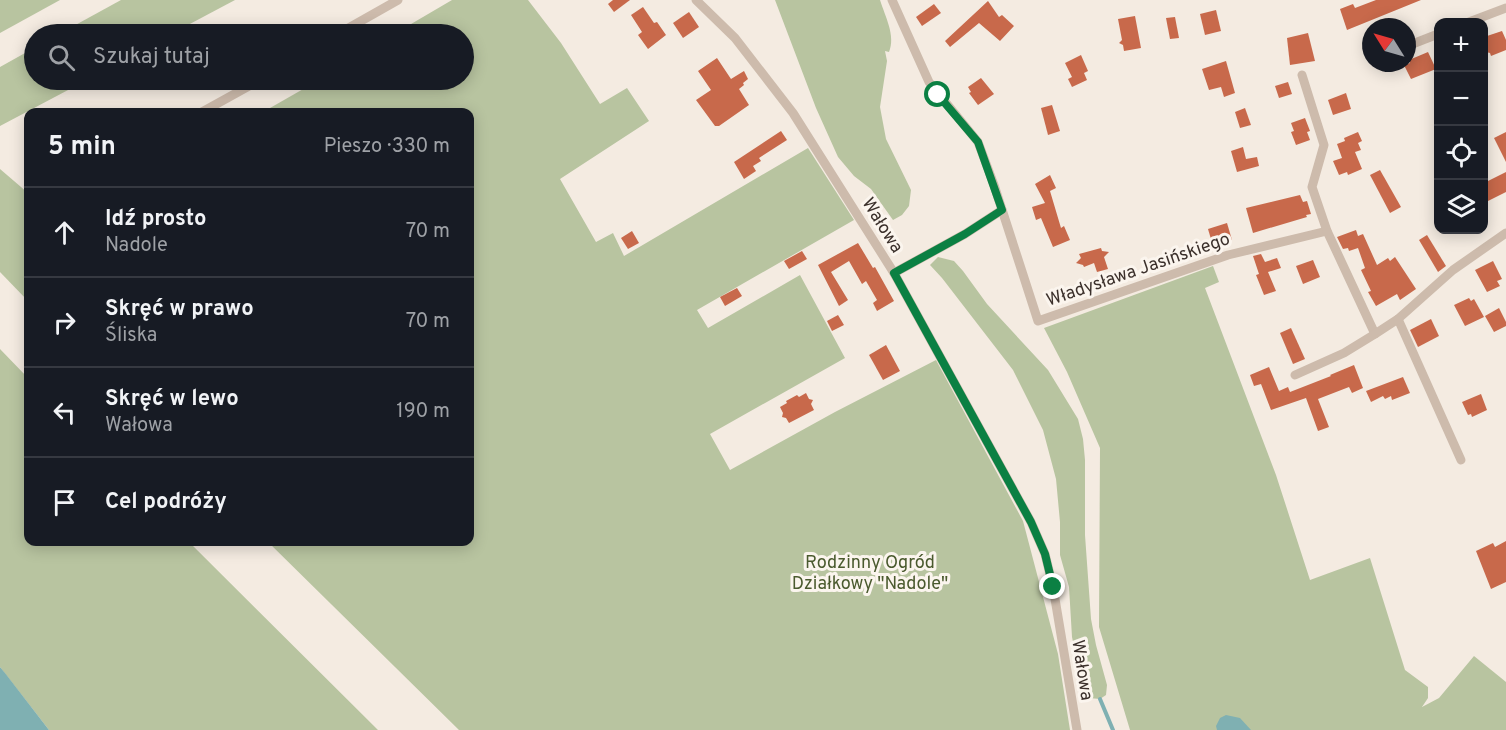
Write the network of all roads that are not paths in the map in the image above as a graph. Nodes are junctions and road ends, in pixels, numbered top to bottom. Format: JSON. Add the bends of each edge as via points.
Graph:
{"nodes":[{"id":1,"x":398,"y":0,"type":"edge"},
{"id":2,"x":696,"y":0,"type":"edge"},
{"id":3,"x":892,"y":0,"type":"edge"},
{"id":4,"x":1506,"y":8,"type":"edge"},
{"id":5,"x":1480,"y":18,"type":"edge"},
{"id":6,"x":356,"y":24,"type":"edge"},
{"id":7,"x":1434,"y":36,"type":"edge"},
{"id":8,"x":1416,"y":43,"type":"edge"},
{"id":9,"x":1302,"y":75,"type":"dead end"},
{"id":10,"x":242,"y":90,"type":"edge"},
{"id":11,"x":209,"y":108,"type":"edge"},
{"id":12,"x":1002,"y":210,"type":"junction"},
{"id":13,"x":1327,"y":231,"type":"junction"},
{"id":14,"x":1506,"y":233,"type":"edge"},
{"id":15,"x":894,"y":273,"type":"junction"},
{"id":16,"x":1398,"y":319,"type":"junction"},
{"id":17,"x":1375,"y":334,"type":"junction"},
{"id":18,"x":1295,"y":375,"type":"dead end"},
{"id":19,"x":1461,"y":460,"type":"dead end"},
{"id":20,"x":1077,"y":730,"type":"edge"}],
"edges":[{"from":1,"to":6,"type":"street"},
{"from":2,"to":15,"type":"street","name":"Wałowa","via":[[735,38],[793,113]]},
{"from":3,"to":12,"type":"street","via":[[928,82],[978,142]]},
{"from":4,"to":5,"type":"street"},
{"from":7,"to":8,"type":"street"},
{"from":9,"to":13,"type":"street","via":[[1324,145],[1312,187]]},
{"from":10,"to":11,"type":"street"},
{"from":12,"to":13,"type":"street","name":"Władysława Jasińskiego","via":[[1038,321],[1227,255]]},
{"from":12,"to":15,"type":"street"},
{"from":13,"to":17,"type":"street"},
{"from":14,"to":16,"type":"street","via":[[1453,270]]},
{"from":15,"to":20,"type":"street","name":"Wałowa","via":[[1045,554]]},
{"from":16,"to":17,"type":"street"},
{"from":16,"to":19,"type":"street"},
{"from":17,"to":18,"type":"street"}]}
